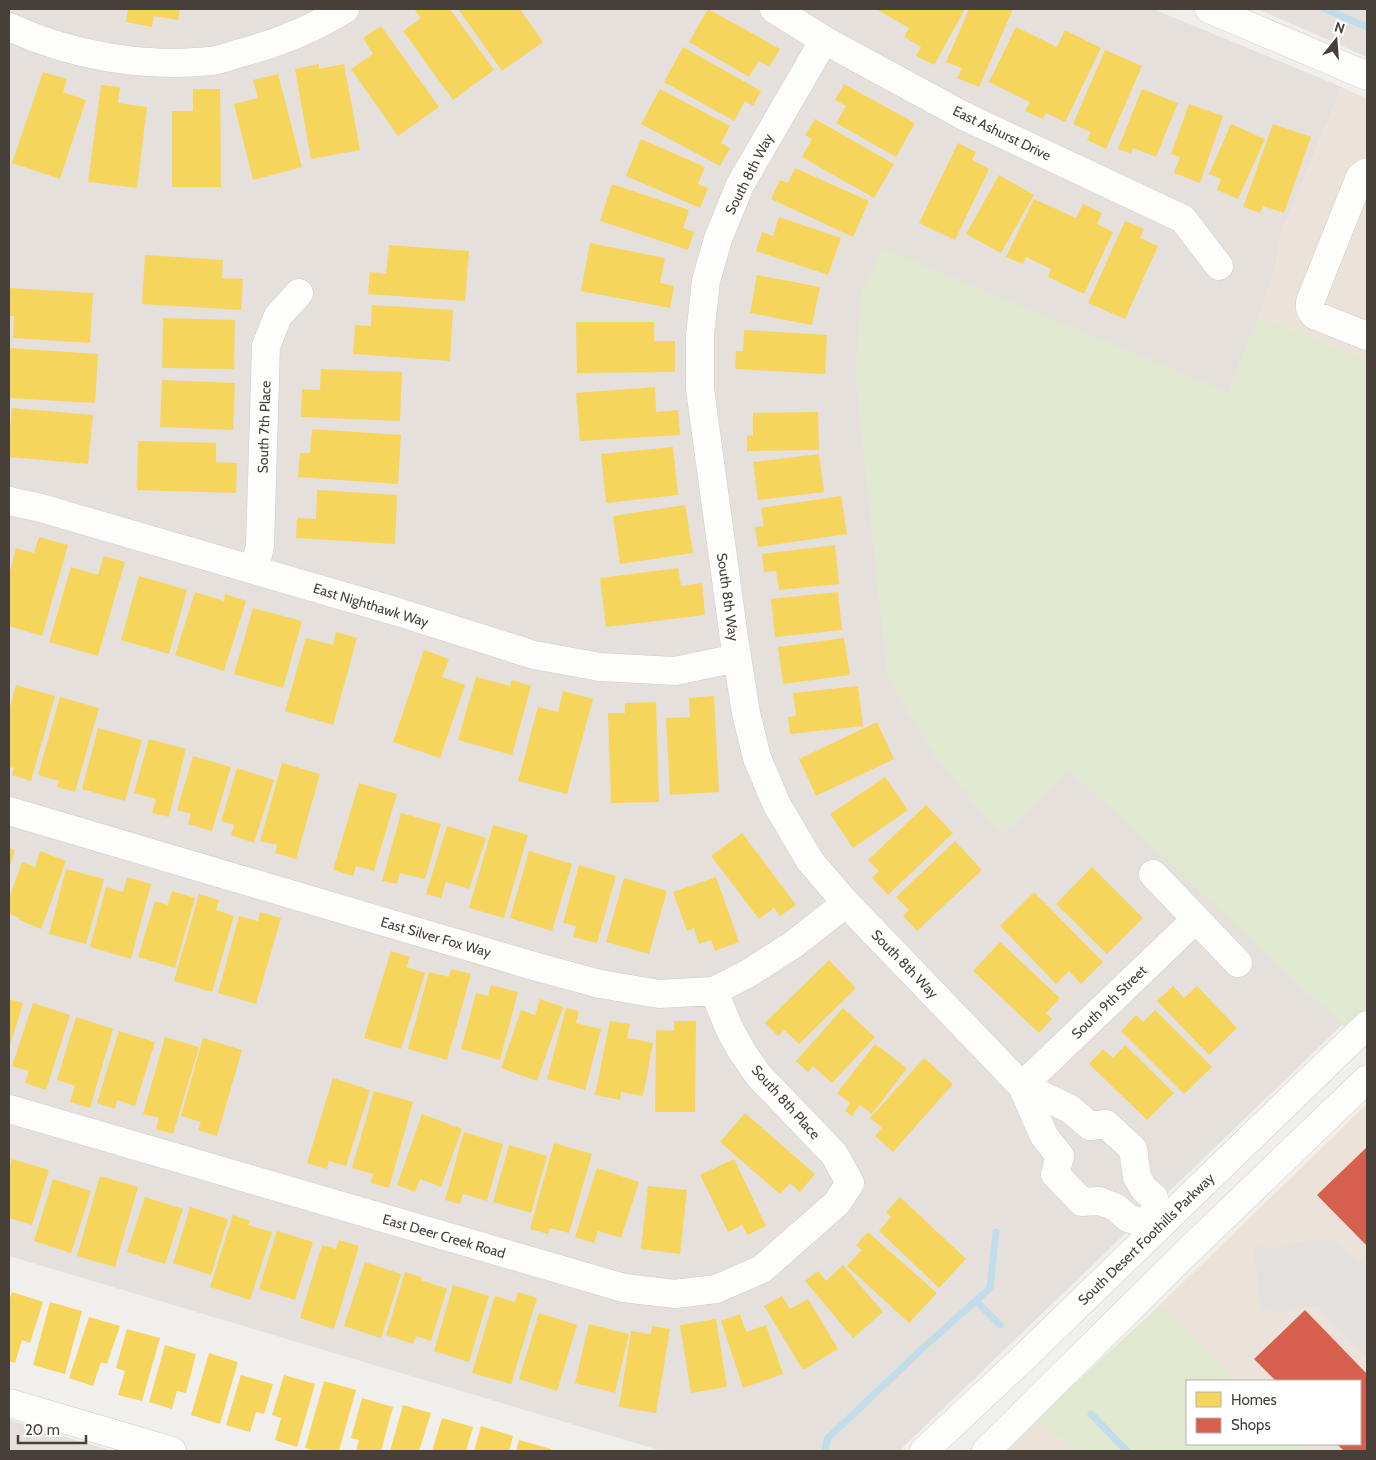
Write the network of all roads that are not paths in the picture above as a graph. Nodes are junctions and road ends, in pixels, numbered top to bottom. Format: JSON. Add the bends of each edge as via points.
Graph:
{"nodes":[{"id":1,"x":345,"y":9,"type":"edge"},
{"id":2,"x":774,"y":9,"type":"edge"},
{"id":3,"x":1223,"y":11,"type":"edge"},
{"id":4,"x":9,"y":28,"type":"edge"},
{"id":5,"x":824,"y":40,"type":"junction"},
{"id":6,"x":1367,"y":76,"type":"edge"},
{"id":7,"x":1367,"y":172,"type":"edge"},
{"id":8,"x":1219,"y":266,"type":"dead end"},
{"id":9,"x":299,"y":293,"type":"dead end"},
{"id":10,"x":1367,"y":336,"type":"edge"},
{"id":11,"x":9,"y":500,"type":"edge"},
{"id":12,"x":254,"y":570,"type":"junction"},
{"id":13,"x":737,"y":658,"type":"junction"},
{"id":14,"x":9,"y":811,"type":"edge"},
{"id":15,"x":1152,"y":874,"type":"dead end"},
{"id":16,"x":846,"y":903,"type":"junction"},
{"id":17,"x":1196,"y":919,"type":"junction"},
{"id":18,"x":1238,"y":963,"type":"dead end"},
{"id":19,"x":714,"y":991,"type":"junction"},
{"id":20,"x":1367,"y":1025,"type":"edge"},
{"id":21,"x":1367,"y":1079,"type":"edge"},
{"id":22,"x":1022,"y":1086,"type":"junction"},
{"id":23,"x":9,"y":1109,"type":"edge"},
{"id":24,"x":1090,"y":1126,"type":"junction"},
{"id":25,"x":1060,"y":1156,"type":"junction"},
{"id":26,"x":1135,"y":1166,"type":"junction"},
{"id":27,"x":850,"y":1183,"type":"joint"},
{"id":28,"x":1098,"y":1201,"type":"junction"},
{"id":29,"x":1158,"y":1226,"type":"junction"},
{"id":30,"x":9,"y":1403,"type":"edge"},
{"id":31,"x":172,"y":1451,"type":"edge"},
{"id":32,"x":924,"y":1451,"type":"edge"},
{"id":33,"x":986,"y":1451,"type":"edge"}],
"edges":[{"from":1,"to":4,"type":"street","via":[[318,26],[275,44],[212,61],[154,62],[98,55]]},
{"from":2,"to":5,"type":"street","name":"East Ashurst Drive"},
{"from":3,"to":6,"type":"street"},
{"from":5,"to":8,"type":"street","name":"East Ashurst Drive","via":[[964,116],[1182,219]]},
{"from":5,"to":13,"type":"street","name":"South 8th Way","via":[[740,185],[718,239],[706,281],[700,335],[700,389]]},
{"from":7,"to":10,"type":"street","via":[[1360,177],[1310,309],[1314,315]]},
{"from":9,"to":12,"type":"street","name":"South 7th Place","via":[[278,316],[266,346],[260,546]]},
{"from":11,"to":12,"type":"street","name":"East Nighthawk Way"},
{"from":12,"to":13,"type":"street","name":"East Nighthawk Way","via":[[534,655],[581,664],[675,671]]},
{"from":13,"to":16,"type":"street","name":"South 8th Way","via":[[757,758],[777,805],[810,861]]},
{"from":14,"to":19,"type":"street","name":"East Silver Fox Way","via":[[600,984],[659,994]]},
{"from":15,"to":17,"type":"street"},
{"from":16,"to":19,"type":"street","name":"East Silver Fox Way","via":[[794,944]]},
{"from":16,"to":22,"type":"street","name":"South 8th Way"},
{"from":17,"to":18,"type":"street"},
{"from":17,"to":22,"type":"street","name":"South 9th Street"},
{"from":19,"to":27,"type":"street","name":"South 8th Place","via":[[729,1028],[758,1076],[834,1154]]},
{"from":20,"to":29,"type":"street","name":"South Desert Foothills Parkway"},
{"from":21,"to":33,"type":"street"},
{"from":22,"to":24,"type":"street","name":"South 8th Way","via":[[1070,1109]]},
{"from":22,"to":25,"type":"street","name":"South 8th Way","via":[[1044,1136]]},
{"from":23,"to":27,"type":"street","name":"East Deer Creek Road","via":[[624,1288],[676,1294],[716,1289],[762,1268],[837,1203]]},
{"from":24,"to":25,"type":"street"},
{"from":24,"to":26,"type":"street","via":[[1106,1124],[1134,1150]]},
{"from":25,"to":28,"type":"street","via":[[1055,1174],[1082,1202]]},
{"from":26,"to":28,"type":"street"},
{"from":26,"to":29,"type":"street","via":[[1140,1183],[1154,1198]]},
{"from":28,"to":29,"type":"street","via":[[1115,1207],[1128,1218]]},
{"from":29,"to":32,"type":"street","name":"South Desert Foothills Parkway"},
{"from":30,"to":31,"type":"street"}]}
